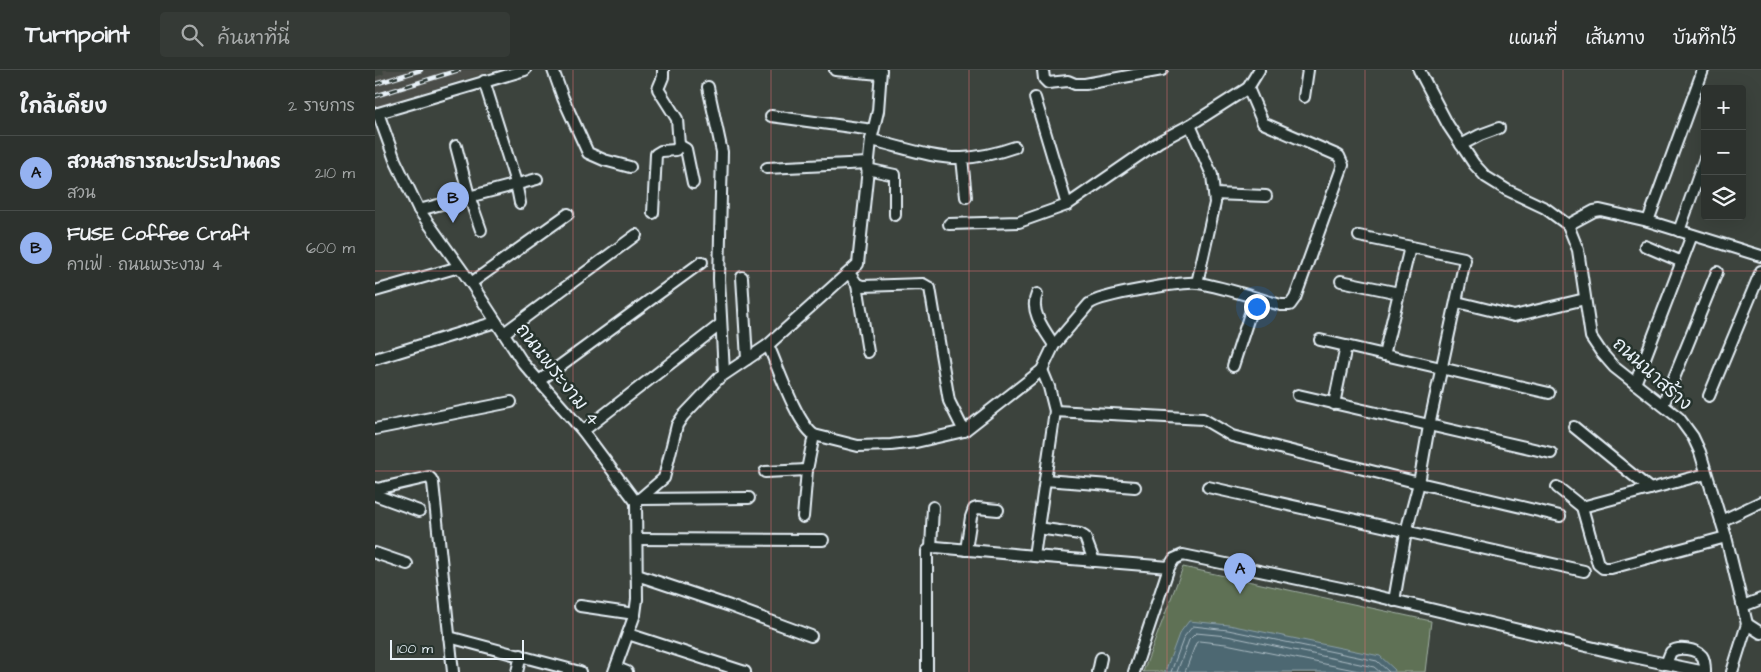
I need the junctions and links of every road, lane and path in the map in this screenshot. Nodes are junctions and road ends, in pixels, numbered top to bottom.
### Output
1 (525, 70) edge
2 (553, 70) edge
3 (663, 70) edge
4 (835, 70) edge
5 (1043, 70) edge
6 (1162, 70) edge
7 (1259, 70) edge
8 (1308, 70) edge
9 (1419, 70) edge
10 (1703, 70) edge
11 (881, 72) edge
12 (484, 81) junction
13 (708, 87) dead end
14 (1248, 88) junction
15 (1304, 97) dead end
16 (1035, 98) dead end
17 (377, 114) edge
18 (771, 116) dead end
19 (1190, 125) junction
20 (1499, 128) dead end
21 (872, 135) junction
22 (679, 145) junction
23 (1461, 145) junction
24 (456, 146) dead end
25 (1015, 147) dead end
26 (962, 158) junction
27 (867, 166) junction
28 (631, 167) dead end
29 (767, 168) dead end
30 (1701, 169) edge
31 (537, 179) dead end
32 (516, 183) junction
33 (693, 183) dead end
34 (1214, 194) junction
35 (469, 196) junction
36 (1265, 196) dead end
37 (966, 197) dead end
38 (520, 203) dead end
39 (1067, 206) junction
40 (419, 210) junction
41 (653, 213) dead end
42 (568, 214) dead end
43 (895, 215) dead end
44 (1648, 221) junction
45 (949, 224) dead end
46 (1568, 225) junction
47 (481, 230) dead end
48 (1679, 231) junction
49 (1693, 235) junction
50 (636, 236) dead end
51 (1359, 236) dead end
52 (1645, 246) dead end
53 (1410, 247) junction
54 (1760, 253) edge
55 (702, 262) dead end
56 (1682, 262) junction
57 (459, 266) junction
58 (1761, 271) edge
59 (1717, 272) dead end
60 (849, 273) junction
61 (742, 277) dead end
62 (1341, 281) dead end
63 (1197, 282) junction
64 (471, 283) junction
65 (857, 284) junction
66 (375, 291) edge
67 (1399, 293) junction
68 (1037, 294) dead end
69 (1255, 298) junction
70 (1585, 299) junction
71 (1457, 302) junction
72 (496, 322) junction
73 (721, 324) junction
74 (505, 333) junction
75 (1320, 340) dead end
76 (768, 345) junction
77 (1054, 345) junction
78 (1346, 346) junction
79 (868, 352) dead end
80 (1384, 355) junction
81 (375, 359) edge
82 (747, 359) junction
83 (1233, 366) dead end
84 (1442, 369) junction
85 (1042, 370) junction
86 (724, 373) junction
87 (539, 382) junction
88 (1635, 384) junction
89 (1549, 393) dead end
90 (1298, 396) dead end
91 (1709, 396) dead end
92 (511, 402) dead end
93 (1334, 404) junction
94 (1663, 405) junction
95 (1055, 411) junction
96 (1429, 426) junction
97 (1574, 427) dead end
98 (375, 429) edge
99 (964, 430) junction
100 (583, 431) junction
101 (814, 435) junction
102 (1551, 453) dead end
103 (807, 470) junction
104 (765, 472) dead end
105 (1707, 474) junction
106 (1045, 480) junction
107 (1419, 483) junction
108 (1135, 486) dead end
109 (1208, 487) dead end
110 (1557, 487) dead end
111 (1650, 489) junction
112 (375, 494) edge
113 (749, 498) dead end
114 (638, 501) junction
115 (1761, 502) edge
116 (933, 506) dead end
117 (1582, 507) junction
118 (998, 510) dead end
119 (419, 511) dead end
120 (1560, 516) dead end
121 (803, 517) dead end
122 (1721, 521) junction
123 (1038, 528) junction
124 (1406, 532) junction
125 (1726, 537) junction
126 (637, 539) junction
127 (823, 540) dead end
128 (931, 548) junction
129 (966, 550) junction
130 (375, 553) edge
131 (1034, 556) junction
132 (1094, 561) junction
133 (407, 564) dead end
134 (1169, 567) junction
135 (1584, 571) dead end
136 (637, 575) junction
137 (1761, 600) edge
138 (1395, 601) junction
139 (580, 606) dead end
140 (1743, 606) junction
141 (635, 614) junction
142 (1747, 624) junction
143 (1761, 633) edge
144 (628, 634) junction
145 (811, 636) dead end
146 (449, 637) junction
147 (521, 655) junction
148 (1101, 658) dead end
149 (1666, 664) junction
150 (615, 670) edge
151 (453, 672) edge
152 (517, 672) edge
153 (580, 672) edge
154 (627, 672) edge
155 (745, 672) edge
156 (927, 672) edge
157 (1098, 672) edge
158 (1135, 672) edge
159 (1705, 672) edge
160 (1732, 672) edge

1 - 12 street
2 - 28 street
3 - 22 street
4 - 11 street
5 - 6 street
7 - 14 street
8 - 15 street
9 - 23 street
10 - 44 street
11 - 21 street
12 - 17 street
12 - 32 street
13 - 73 street
14 - 19 street
14 - 69 street
16 - 39 street
17 - 40 street, ถนนพระงาม 4
18 - 21 street
19 - 34 street
19 - 39 street
20 - 23 street
21 - 26 street
21 - 27 street
22 - 33 street
22 - 41 street
23 - 46 street
24 - 35 street
25 - 26 street
26 - 37 street
27 - 29 street
27 - 43 street
27 - 60 street
30 - 48 street
31 - 32 street
32 - 35 street
32 - 38 street
34 - 36 street
34 - 63 street
35 - 40 street
35 - 47 street
39 - 45 street
40 - 57 street, ถนนพระงาม 4
42 - 64 street
44 - 46 street
44 - 48 street
46 - 70 street, ถนนนาสร้าง
48 - 49 street
49 - 54 street
49 - 56 street
50 - 74 street
51 - 53 street
52 - 56 street
53 - 67 street
53 - 71 street
55 - 87 street
56 - 88 street
57 - 64 street, ถนนพระงาม 4
57 - 66 street
58 - 91 street
59 - 94 street
60 - 65 street
60 - 76 street
61 - 82 street
62 - 67 street
63 - 69 street
63 - 77 street
64 - 72 street, ถนนพระงาม 4
65 - 79 street
65 - 99 street
67 - 80 street
68 - 77 street
69 - 83 street
70 - 71 street
70 - 88 street, ถนนนาสร้าง
71 - 84 street
72 - 74 street, ถนนพระงาม 4
72 - 81 street
73 - 86 street
73 - 100 street
74 - 87 street, ถนนพระงาม 4
75 - 78 street
76 - 82 street
76 - 101 street
77 - 85 street
78 - 80 street
78 - 93 street
80 - 84 street
82 - 86 street
84 - 89 street
84 - 96 street
85 - 95 street
85 - 99 street
86 - 114 street
87 - 100 street, ถนนพระงาม 4
88 - 94 street, ถนนนาสร้าง
90 - 93 street
92 - 98 street
93 - 96 street
94 - 105 street, ถนนนาสร้าง
95 - 106 street
95 - 107 street
96 - 102 street
96 - 107 street
97 - 111 street
99 - 101 street
100 - 114 street, ถนนพระงาม 4
101 - 103 street
103 - 104 street
103 - 121 street
105 - 111 street
105 - 122 street, ถนนนาสร้าง
106 - 108 street
106 - 123 street
107 - 120 street
107 - 124 street
109 - 124 street
110 - 117 street
111 - 117 street
112 - 119 street
112 - 146 street
113 - 114 street
114 - 126 street
115 - 122 street
116 - 128 street
117 - 125 street
118 - 129 street
122 - 125 street, ถนนนาสร้าง
123 - 131 street
123 - 132 street
124 - 135 street
124 - 138 street
125 - 140 street, ถนนนาสร้าง
126 - 127 street
126 - 136 street
128 - 129 street
128 - 156 street
129 - 131 street
130 - 133 street
131 - 132 street
132 - 134 street
134 - 138 street
134 - 158 street
136 - 141 street
136 - 145 street
137 - 140 street
138 - 149 street
139 - 141 street
140 - 142 street, ถนนนาสร้าง
141 - 144 street
142 - 143 street
142 - 160 street, ถนนนาสร้าง
144 - 150 street
144 - 155 street
146 - 147 street
146 - 151 street
147 - 152 street
147 - 153 street
148 - 157 street
149 - 159 street
149 - 159 street
150 - 154 street

